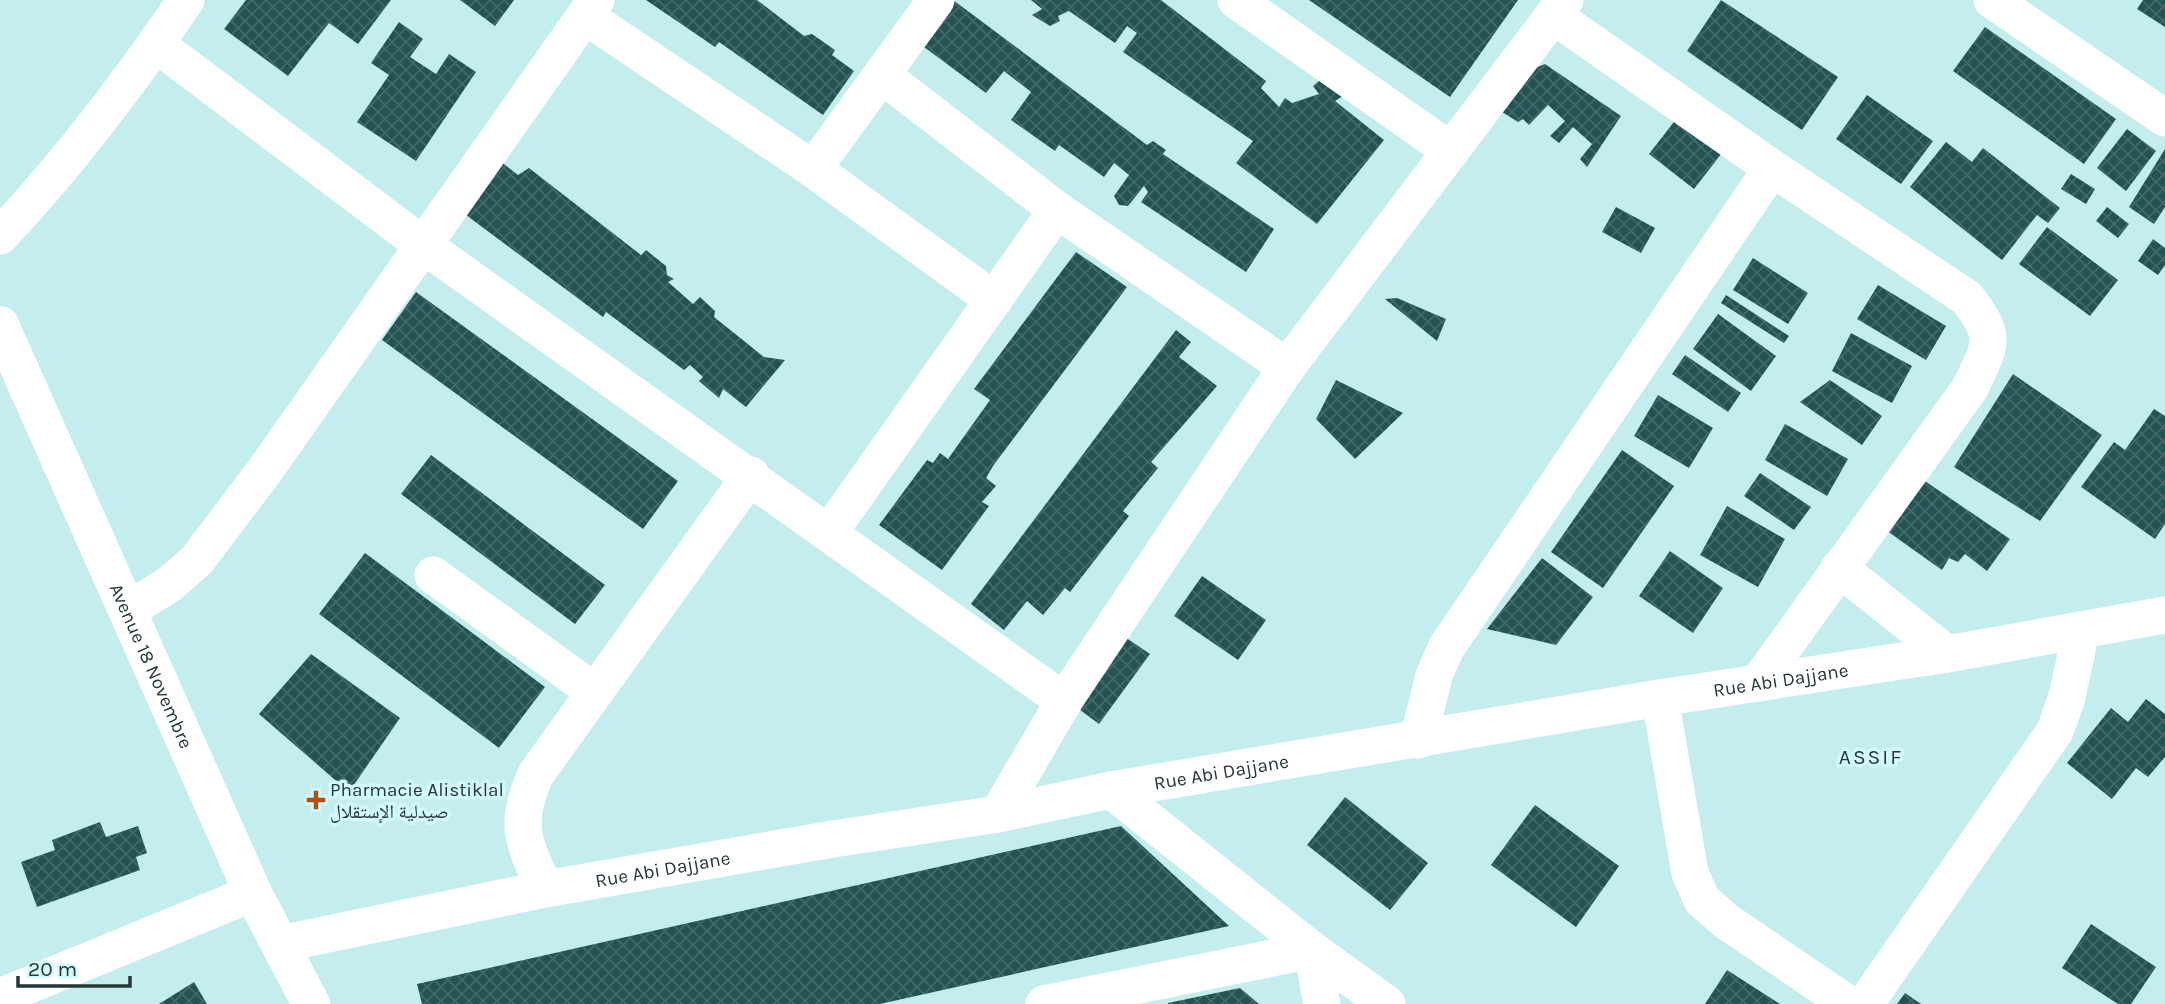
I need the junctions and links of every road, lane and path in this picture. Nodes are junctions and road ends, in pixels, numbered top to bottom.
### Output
1 (186, 0) edge
2 (936, 0) edge
3 (1236, 0) edge
4 (1993, 0) edge
5 (590, 8) edge
6 (1559, 8) edge
7 (156, 44) junction
8 (883, 75) junction
9 (2165, 118) edge
10 (1451, 151) junction
11 (1772, 168) junction
12 (813, 169) junction
13 (1057, 211) junction
14 (0, 236) edge
15 (422, 245) junction
16 (994, 300) junction
17 (0, 325) edge
18 (1287, 367) junction
19 (751, 475) junction
20 (829, 533) junction
21 (1839, 568) junction
22 (433, 575) dead end
23 (128, 610) junction
24 (2165, 615) edge
25 (2081, 631) junction
26 (1947, 654) junction
27 (1758, 683) junction
28 (594, 692) junction
29 (1660, 698) junction
30 (1064, 701) junction
31 (1418, 740) junction
32 (1111, 790) junction
33 (998, 814) junction
34 (545, 889) junction
35 (253, 893) junction
36 (280, 944) junction
37 (1312, 950) junction
38 (3, 987) edge
39 (311, 1004) edge
40 (1044, 1004) edge
41 (1322, 1004) edge
42 (1387, 1004) edge
43 (1848, 1004) edge
44 (1865, 1004) edge

1 - 7 street
2 - 8 street
3 - 10 street
4 - 9 street
5 - 12 street
5 - 15 street
6 - 10 street
6 - 11 street
7 - 14 street
7 - 15 street
8 - 12 street
8 - 13 street
10 - 18 street
11 - 21 street
11 - 31 street
12 - 16 street
13 - 16 street
13 - 18 street
15 - 19 street
15 - 23 street
16 - 20 street
17 - 23 street, Avenue 18 Novembre
18 - 30 street
19 - 20 street
19 - 28 street
20 - 30 street
21 - 26 street
21 - 27 street
22 - 28 street
23 - 35 street, Avenue 18 Novembre
24 - 25 street, Rue Abi Dajjane
25 - 26 street, Rue Abi Dajjane
25 - 44 street
26 - 27 street, Rue Abi Dajjane
27 - 29 street, Rue Abi Dajjane
28 - 34 street
29 - 31 street, Rue Abi Dajjane
29 - 43 street
30 - 33 street
31 - 32 street, Rue Abi Dajjane
32 - 33 street, Rue Abi Dajjane
32 - 37 street
33 - 34 street, Rue Abi Dajjane
34 - 36 street, Rue Abi Dajjane
35 - 36 street, Avenue 18 Novembre
35 - 38 street
36 - 39 street, Avenue 18 Novembre
37 - 40 street
37 - 41 street
37 - 42 street

